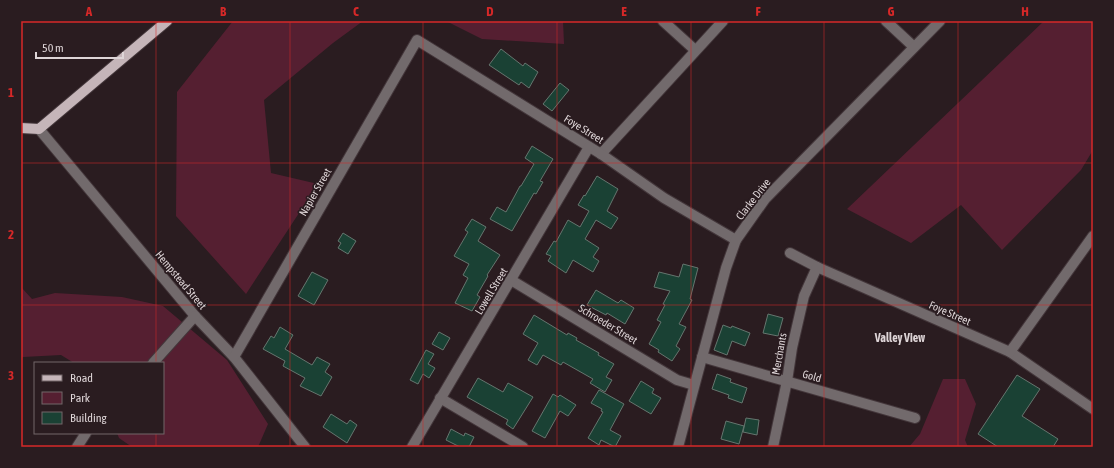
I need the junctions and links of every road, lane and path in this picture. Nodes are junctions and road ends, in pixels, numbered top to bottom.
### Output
1 (167, 21) edge
2 (663, 21) edge
3 (723, 21) edge
4 (886, 21) edge
5 (940, 21) edge
6 (417, 40) joint
7 (914, 46) junction
8 (696, 50) junction
9 (21, 128) edge
10 (39, 129) junction
11 (589, 147) junction
12 (601, 154) junction
13 (1093, 236) edge
14 (736, 240) junction
15 (790, 253) dead end
16 (816, 267) junction
17 (511, 280) junction
18 (195, 316) junction
19 (1010, 352) junction
20 (234, 357) junction
21 (702, 357) junction
22 (154, 362) edge
23 (787, 381) junction
24 (694, 385) junction
25 (440, 398) junction
26 (1093, 409) edge
27 (915, 418) dead end
28 (85, 434) edge
29 (77, 447) edge
30 (304, 447) edge
31 (412, 447) edge
32 (523, 447) edge
33 (678, 447) edge
34 (773, 447) edge

1 - 10 main road
2 - 8 street
3 - 8 street
4 - 7 street
5 - 7 street, Clarke Drive
6 - 11 street, Foye Street
6 - 20 street, Napier Street
7 - 14 street, Clarke Drive
8 - 12 street
9 - 10 main road
10 - 18 street, Hempstead Street
11 - 12 street, Foye Street
11 - 17 street, Lowell Street
12 - 14 street, Foye Street
13 - 19 street
14 - 21 street, Clarke Drive
15 - 16 street, Foye Street
16 - 19 street, Foye Street
16 - 23 street, Merchants
17 - 24 street, Schroeder Street
17 - 25 street, Lowell Street
18 - 20 street, Hempstead Street
18 - 22 street
19 - 26 street, Foye Street
20 - 30 street, Hempstead Street
21 - 23 street, Gold
21 - 24 street, Clarke Drive
23 - 27 street, Gold
23 - 34 street, Merchants
24 - 33 street, Clarke Drive
25 - 31 street, Lowell Street
25 - 32 street
28 - 29 street

